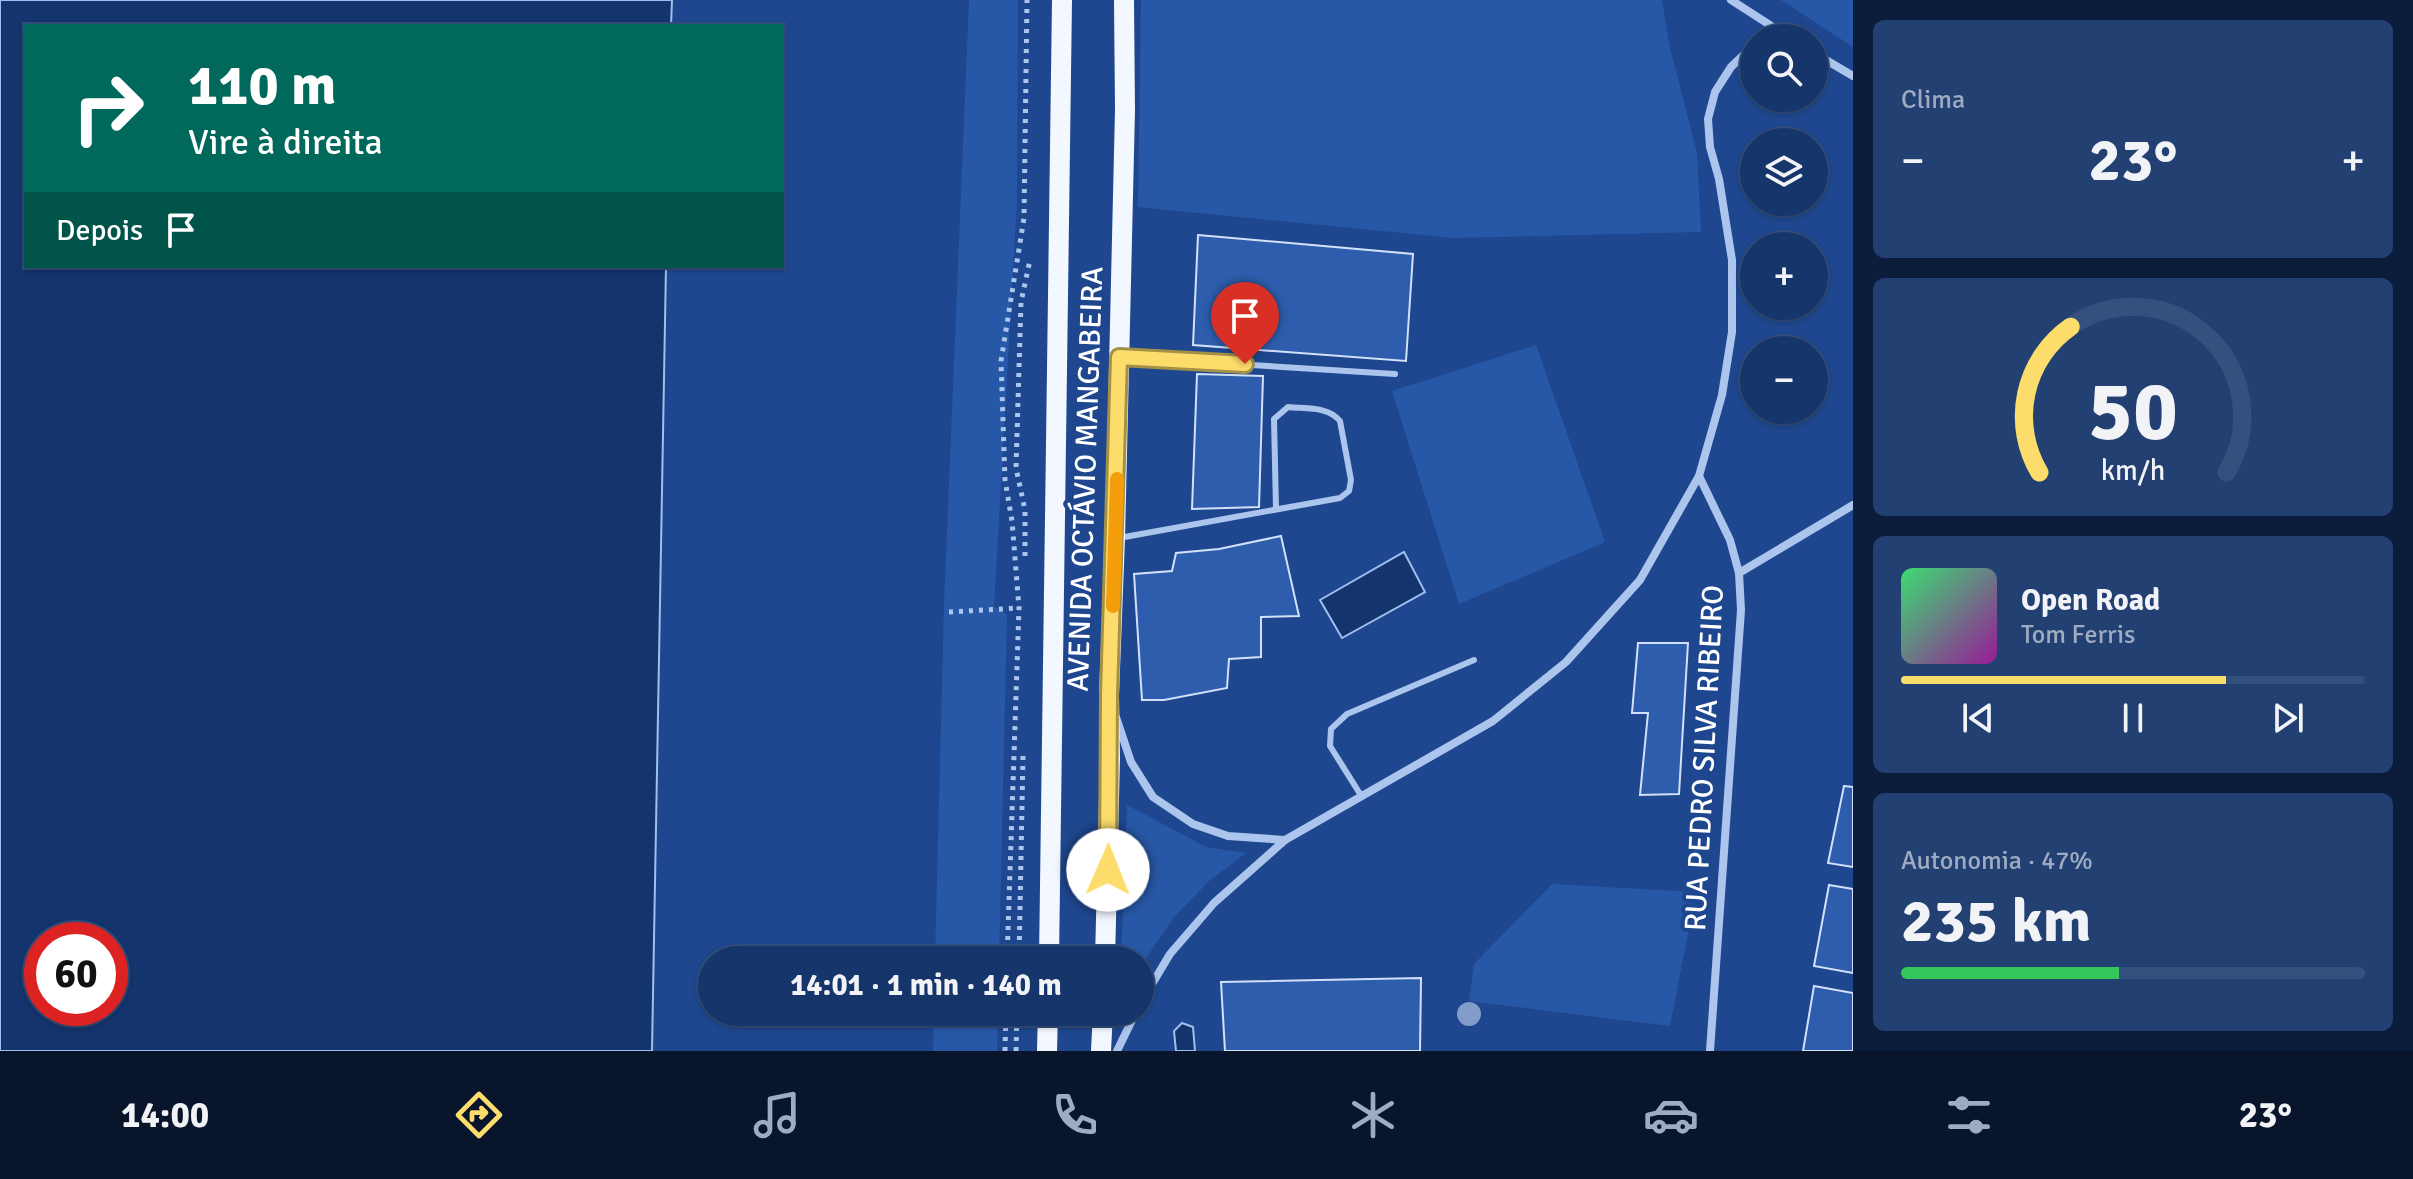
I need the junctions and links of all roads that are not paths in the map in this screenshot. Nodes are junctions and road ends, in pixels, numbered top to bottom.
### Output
1 (1062, 0) edge
2 (1124, 0) edge
3 (1731, 0) edge
4 (1768, 24) edge
5 (1740, 58) edge
6 (1828, 61) edge
7 (1853, 76) edge
8 (1119, 357) junction
9 (1395, 374) dead end
10 (1699, 476) junction
11 (1853, 505) edge
12 (1276, 509) junction
13 (1115, 538) junction
14 (1739, 573) junction
15 (1474, 660) dead end
16 (1109, 695) junction
17 (1362, 797) junction
18 (1285, 840) junction
19 (1049, 946) edge
20 (1105, 946) edge
21 (1154, 981) edge
22 (1048, 1026) edge
23 (1102, 1026) edge
24 (1129, 1026) edge
25 (1047, 1051) edge
26 (1101, 1051) edge
27 (1117, 1051) edge
28 (1710, 1051) edge

1 - 19 main road, AVENIDA OCTÁVIO MANGABEIRA
2 - 8 main road, AVENIDA OCTÁVIO MANGABEIRA
3 - 4 street
5 - 10 street
6 - 7 street
8 - 9 lane
8 - 13 main road, AVENIDA OCTÁVIO MANGABEIRA
10 - 14 street, RUA PEDRO SILVA RIBEIRO
10 - 17 street
11 - 14 street
12 - 12 lane
12 - 13 lane
13 - 16 main road, AVENIDA OCTÁVIO MANGABEIRA
14 - 28 street, RUA PEDRO SILVA RIBEIRO
15 - 17 lane
16 - 18 street
16 - 20 main road, AVENIDA OCTÁVIO MANGABEIRA
17 - 18 street
18 - 21 street
22 - 25 main road
23 - 26 main road
24 - 27 street

